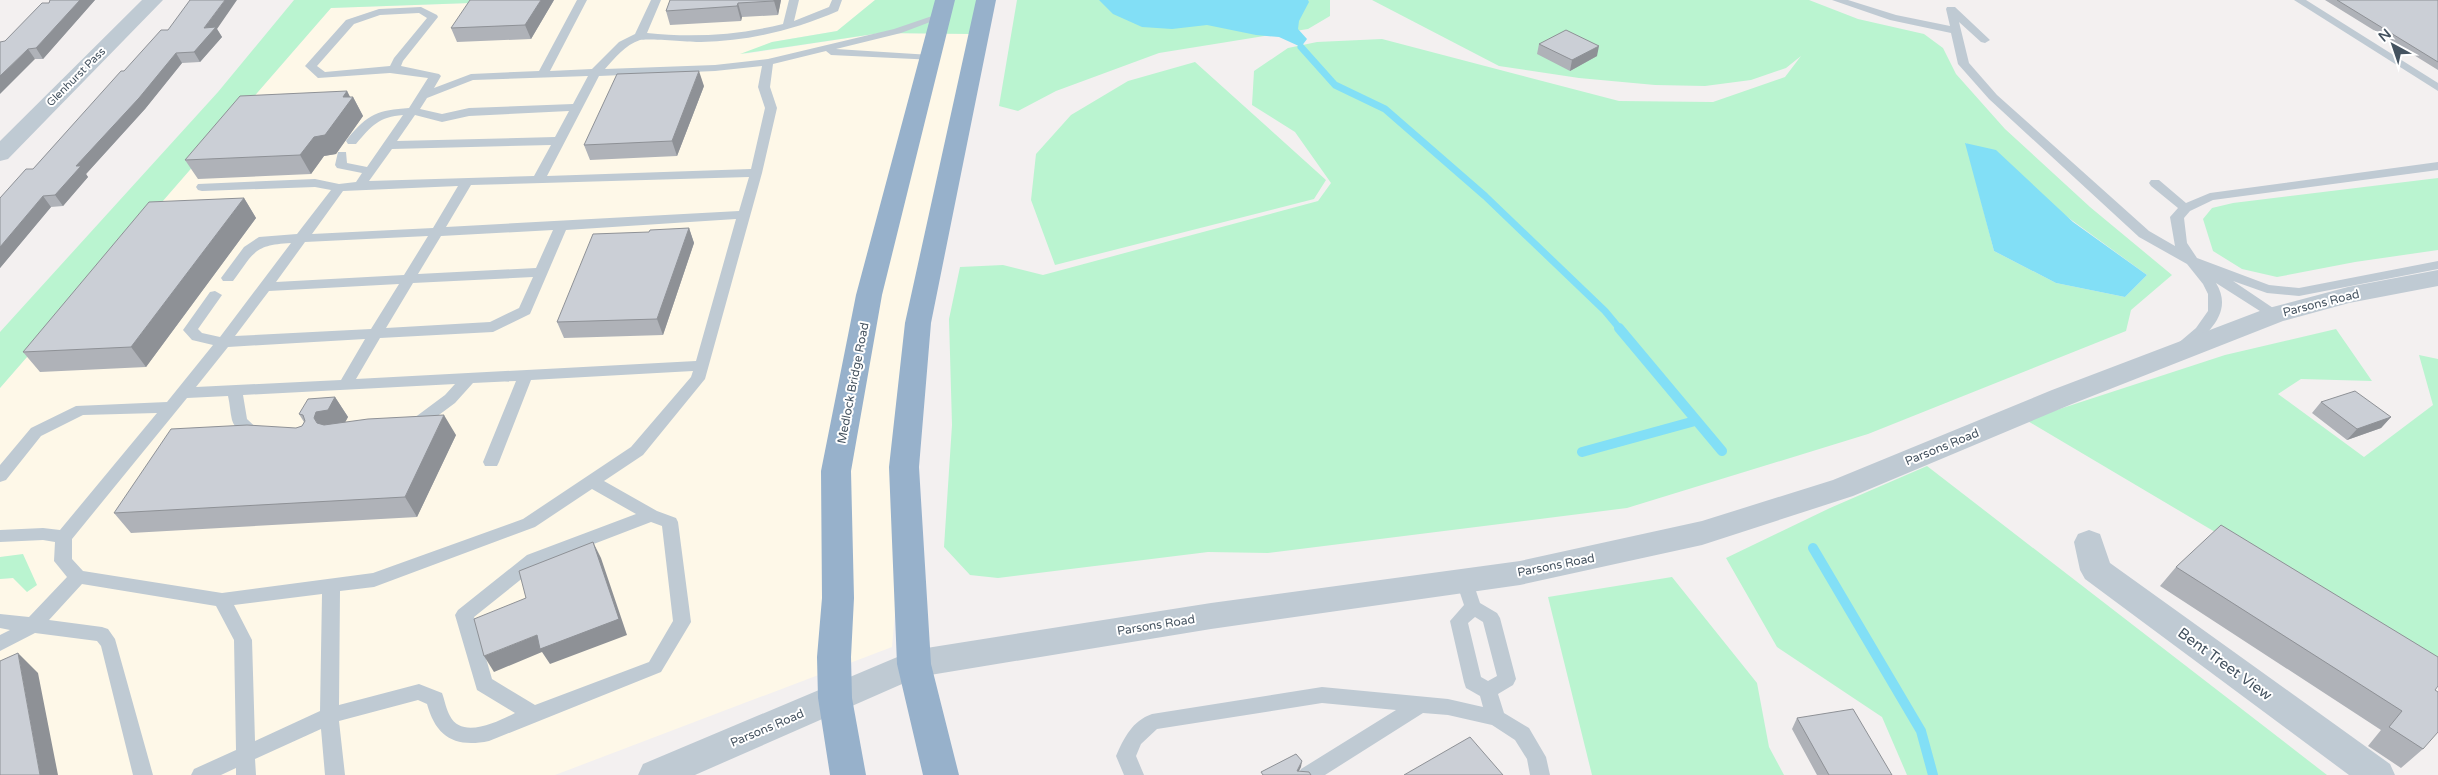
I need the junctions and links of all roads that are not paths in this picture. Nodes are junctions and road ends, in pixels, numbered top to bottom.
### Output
1 (153, 0) edge
2 (582, 0) edge
3 (656, 0) edge
4 (794, 0) edge
5 (837, 0) edge
6 (986, 0) edge
7 (1837, 0) edge
8 (2299, 0) edge
9 (1951, 5) edge
10 (943, 8) edge
11 (788, 25) junction
12 (1956, 31) junction
13 (640, 36) junction
14 (1985, 40) dead end
15 (812, 51) junction
16 (931, 58) junction
17 (768, 62) junction
18 (394, 71) junction
19 (596, 71) junction
20 (544, 74) junction
21 (2438, 88) edge
22 (423, 96) junction
23 (577, 107) junction
24 (412, 111) junction
25 (352, 141) dead end
26 (559, 141) junction
27 (388, 146) junction
28 (0, 154) edge
29 (342, 155) dead end
30 (2438, 166) edge
31 (370, 171) junction
32 (756, 173) junction
33 (538, 180) junction
34 (467, 182) junction
35 (2155, 183) dead end
36 (360, 185) junction
37 (202, 187) dead end
38 (339, 188) junction
39 (2185, 208) junction
40 (744, 215) junction
41 (561, 226) junction
42 (437, 231) junction
43 (301, 236) junction
44 (2192, 261) junction
45 (2438, 265) edge
46 (543, 272) junction
47 (228, 278) dead end
48 (2438, 278) edge
49 (408, 280) junction
50 (263, 288) junction
51 (215, 295) dead end
52 (2274, 315) junction
53 (376, 334) junction
54 (222, 342) junction
55 (2175, 354) junction
56 (701, 366) junction
57 (525, 376) junction
58 (469, 378) junction
59 (346, 383) junction
60 (235, 390) junction
61 (183, 393) junction
62 (172, 407) junction
63 (393, 430) edge
64 (275, 439) edge
65 (491, 462) dead end
66 (0, 476) edge
67 (592, 482) junction
68 (651, 515) junction
69 (0, 536) edge
70 (64, 537) junction
71 (2089, 542) dead end
72 (78, 577) junction
73 (331, 586) junction
74 (1469, 594) junction
75 (222, 600) junction
76 (0, 621) edge
77 (33, 624) junction
78 (0, 644) edge
79 (914, 664) junction
80 (1488, 691) junction
81 (835, 698) junction
82 (1421, 704) junction
83 (533, 714) junction
84 (329, 716) junction
85 (1496, 718) junction
86 (246, 756) junction
87 (143, 775) edge
88 (201, 775) edge
89 (246, 775) edge
90 (335, 775) edge
91 (656, 775) edge
92 (848, 775) edge
93 (941, 775) edge
94 (1134, 775) edge
95 (1308, 775) edge
96 (1540, 775) edge
97 (2377, 775) edge

1 - 28 street, Glenhurst Pass
2 - 20 lane
3 - 13 lane
4 - 11 lane
5 - 11 lane
6 - 79 highway
7 - 12 lane
8 - 21 lane
9 - 12 lane
9 - 14 lane
10 - 15 lane
10 - 16 highway, Medlock Bridge Road
11 - 13 lane
12 - 44 lane
13 - 19 lane
15 - 16 lane
15 - 17 lane
16 - 81 highway, Medlock Bridge Road
17 - 19 lane
17 - 32 lane
18 - 18 lane
18 - 22 lane
19 - 20 lane
19 - 23 lane
20 - 22 lane
22 - 24 lane
23 - 24 lane
23 - 26 lane
24 - 25 lane
24 - 27 lane
26 - 27 lane
26 - 33 lane
27 - 31 lane
29 - 31 lane
30 - 39 lane
31 - 36 lane
32 - 33 lane
32 - 40 lane
33 - 34 lane
34 - 36 lane
34 - 42 lane
35 - 39 lane
36 - 38 lane
37 - 38 lane
38 - 43 lane
39 - 44 lane
40 - 41 lane
40 - 56 lane
41 - 42 lane
41 - 46 lane
42 - 43 lane
42 - 49 lane
43 - 47 lane
43 - 50 lane
44 - 45 lane
44 - 52 lane
44 - 55 lane
46 - 49 lane
46 - 53 lane
48 - 52 street, Parsons Road
49 - 50 lane
49 - 53 lane
50 - 54 lane
51 - 54 lane
52 - 55 street, Parsons Road
53 - 54 lane
53 - 59 lane
54 - 61 lane
55 - 74 street, Parsons Road
56 - 57 lane
56 - 67 lane
57 - 58 lane
57 - 65 lane
58 - 59 lane
58 - 63 lane
59 - 60 lane
60 - 61 lane
60 - 64 lane
61 - 62 lane
62 - 66 lane
62 - 70 lane
67 - 68 lane
67 - 73 lane
68 - 83 lane
68 - 83 lane
69 - 70 lane
70 - 72 lane
71 - 97 street, Bent Treet View
72 - 75 lane
72 - 77 lane
73 - 75 lane
73 - 84 lane
74 - 79 street, Parsons Road
74 - 80 lane
74 - 80 lane
75 - 86 lane
76 - 77 lane
77 - 78 lane
77 - 87 lane
79 - 81 street, Parsons Road
79 - 93 highway
80 - 85 lane
81 - 91 street, Parsons Road
81 - 92 highway, Medlock Bridge Road
82 - 85 lane
82 - 94 lane
82 - 95 lane
83 - 84 lane
84 - 86 lane
84 - 90 lane
85 - 96 lane
86 - 88 lane
86 - 89 lane

